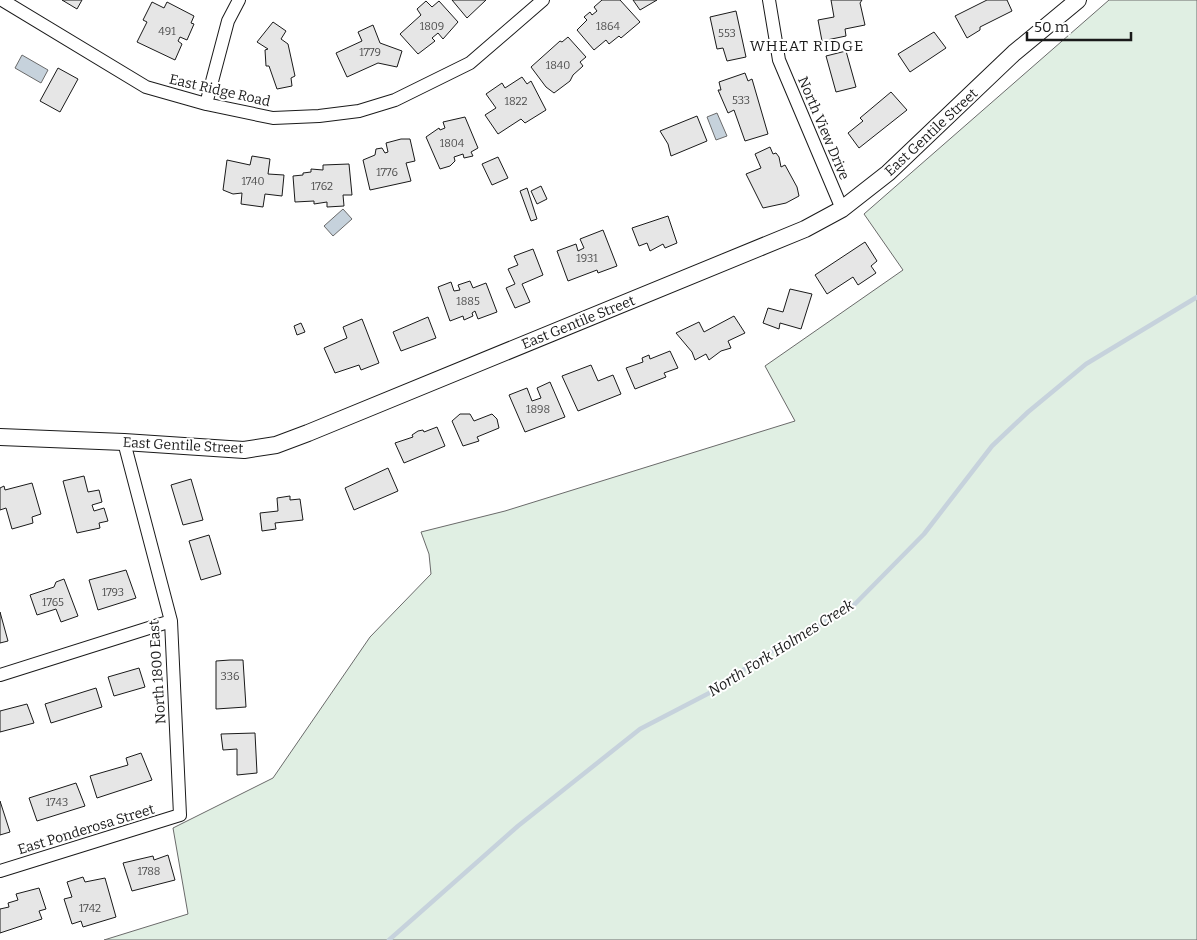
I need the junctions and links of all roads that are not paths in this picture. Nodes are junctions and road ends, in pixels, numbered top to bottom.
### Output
1 (239, 0) edge
2 (543, 0) edge
3 (769, 0) edge
4 (1078, 0) edge
5 (1, 1) edge
6 (206, 104) junction
7 (842, 209) junction
8 (0, 437) edge
9 (124, 442) junction
10 (171, 621) junction
11 (0, 675) edge
12 (180, 815) joint
13 (0, 871) edge

1 - 6 street
2 - 6 street, East Ridge Road
3 - 7 street, North View Drive
4 - 7 street, East Gentile Street
5 - 6 street, East Ridge Road
7 - 9 street, East Gentile Street
8 - 9 street, East Gentile Street
9 - 10 street, North 1800 East
10 - 11 street
10 - 12 street, North 1800 East
12 - 13 street, East Ponderosa Street

